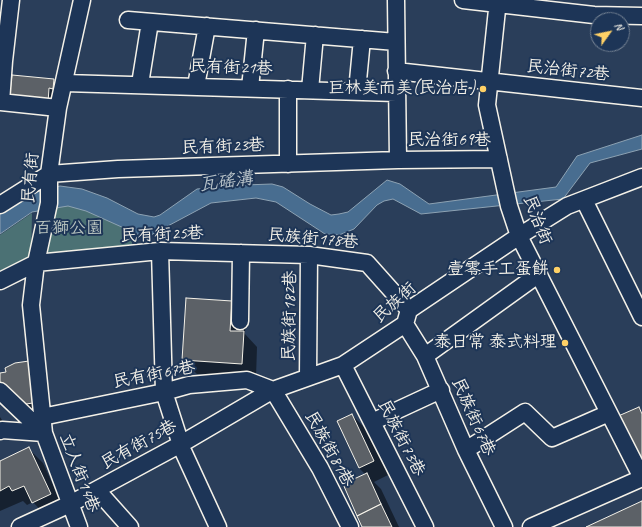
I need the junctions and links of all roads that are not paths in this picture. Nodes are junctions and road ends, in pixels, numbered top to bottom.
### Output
1 (11, 0) edge
2 (82, 0) edge
3 (396, 0) edge
4 (463, 0) edge
5 (498, 2) edge
6 (595, 7) edge
7 (642, 16) edge
8 (128, 20) dead end
9 (150, 22) junction
10 (206, 26) junction
11 (256, 30) junction
12 (315, 36) junction
13 (362, 39) junction
14 (396, 42) junction
15 (2, 61) edge
16 (396, 71) junction
17 (490, 82) junction
18 (65, 83) junction
19 (140, 84) junction
20 (196, 86) junction
21 (250, 88) junction
22 (288, 89) junction
23 (310, 90) junction
24 (357, 92) junction
25 (396, 93) junction
26 (642, 98) edge
27 (0, 102) edge
28 (58, 108) junction
29 (398, 160) junction
30 (499, 160) junction
31 (288, 164) junction
32 (49, 174) junction
33 (642, 177) edge
34 (584, 200) junction
35 (0, 205) edge
36 (519, 236) junction
37 (160, 251) junction
38 (241, 253) junction
39 (310, 255) junction
40 (36, 263) junction
41 (539, 274) junction
42 (0, 281) edge
43 (407, 317) junction
44 (642, 317) edge
45 (240, 321) dead end
46 (425, 356) junction
47 (343, 365) junction
48 (308, 377) junction
49 (273, 390) junction
50 (441, 390) junction
51 (0, 391) edge
52 (164, 392) junction
53 (609, 413) junction
54 (42, 417) junction
55 (372, 422) junction
56 (0, 431) edge
57 (44, 433) junction
58 (181, 444) junction
59 (466, 450) junction
60 (642, 478) edge
61 (97, 490) junction
62 (70, 504) junction
63 (24, 526) edge
64 (79, 527) edge
65 (130, 527) edge
66 (218, 527) edge
67 (350, 527) edge
68 (425, 527) edge
69 (504, 527) edge
70 (531, 527) edge

1 - 15 street
2 - 18 street, 民有街
3 - 14 street
4 - 5 street
5 - 6 street
5 - 17 street, 民治街
6 - 7 street
8 - 9 street
9 - 10 street
9 - 19 street
10 - 11 street
10 - 20 street
11 - 12 street
11 - 21 street
12 - 13 street
12 - 23 street
13 - 14 street
13 - 24 street
14 - 16 street
15 - 27 street
16 - 17 street, 民治街72巷
16 - 25 street
17 - 26 street, 民治街72巷
17 - 30 street, 民治街
18 - 19 street, 民有街21巷
18 - 28 street, 民有街
19 - 20 street, 民有街21巷
20 - 21 street, 民有街21巷
21 - 22 street, 民有街21巷
22 - 23 street, 民有街21巷
22 - 31 street
23 - 24 street, 民有街21巷
24 - 25 street, 民有街21巷
25 - 29 street
27 - 28 street
28 - 32 street, 民有街
29 - 30 street, 民治街69巷
29 - 31 street, 民有街23巷
30 - 36 street, 民治街
31 - 32 street, 民有街23巷
32 - 35 street
32 - 40 street, 民有街
33 - 34 street, 民族街
34 - 36 street, 民族街
34 - 44 street
36 - 41 street, 民治街
36 - 43 street, 民族街
37 - 38 street, 民有街25巷
37 - 40 street, 民有街25巷
37 - 52 street
38 - 39 street, 民族街178巷
38 - 45 street
39 - 43 street, 民族街178巷
39 - 48 street, 民族街182巷
40 - 42 street
40 - 54 street, 民有街
41 - 46 street
41 - 53 street, 民治街
43 - 46 street, 民族街67巷
43 - 47 street, 民族街
46 - 50 street, 民族街67巷
47 - 48 street, 民族街
47 - 55 street, 民族街73巷
48 - 49 street, 民族街
49 - 52 street, 民有街67巷
49 - 58 street, 民有街75巷
49 - 67 street, 民族街81巷
50 - 55 street
50 - 59 street, 民族街67巷
51 - 57 street
52 - 54 street, 民有街67巷
52 - 58 street
53 - 59 street
53 - 60 street, 民治街
54 - 57 street, 民有街
55 - 68 street, 民族街73巷
56 - 57 street
57 - 62 street, 立人街14巷
58 - 61 street, 民有街75巷
58 - 66 street
59 - 69 street, 民族街67巷
60 - 70 street
61 - 62 street, 民有街75巷
61 - 65 street
62 - 63 street, 民有街75巷
62 - 64 street, 立人街14巷

